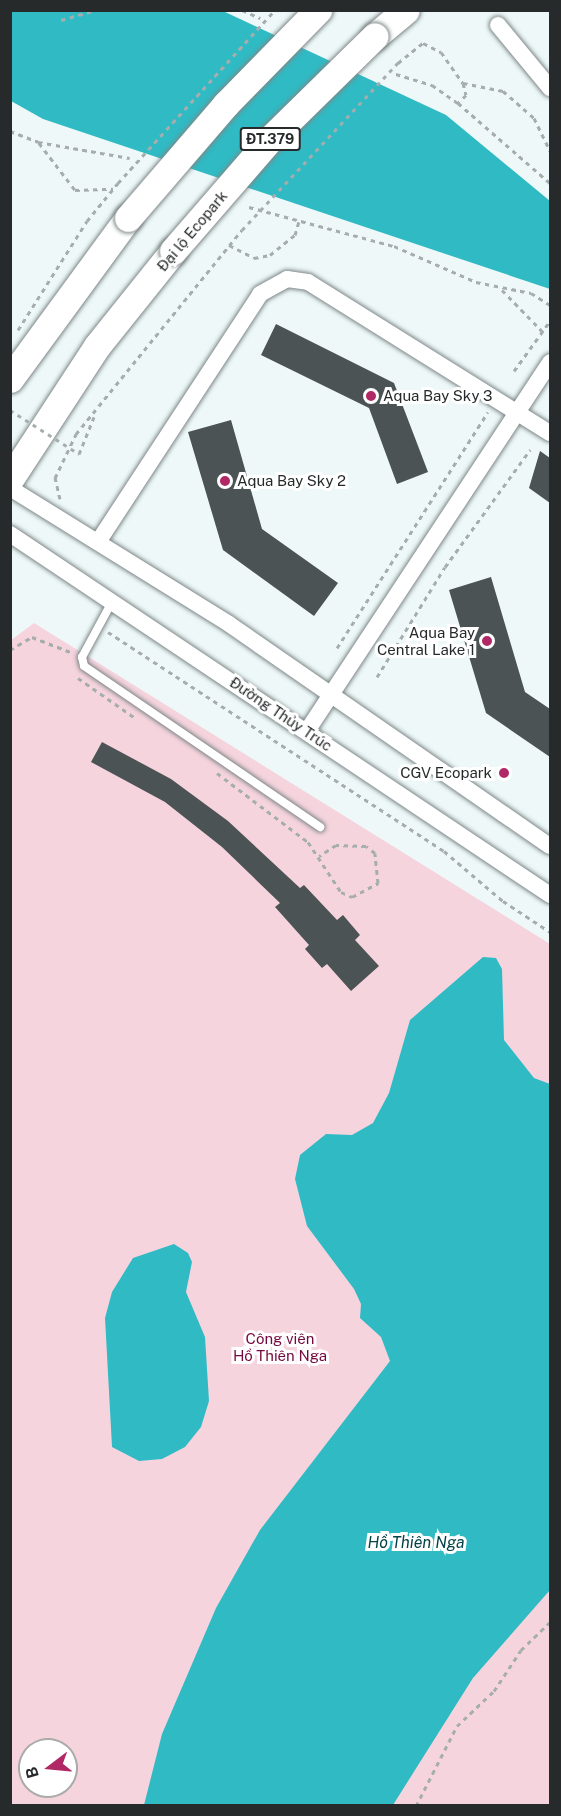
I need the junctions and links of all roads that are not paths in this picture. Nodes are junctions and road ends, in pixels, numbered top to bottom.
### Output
1 (318, 10) edge
2 (406, 10) edge
3 (498, 26) dead end
4 (550, 88) edge
5 (550, 362) edge
6 (10, 379) edge
7 (517, 410) junction
8 (550, 432) edge
9 (10, 479) edge
10 (10, 488) edge
11 (10, 534) edge
12 (98, 542) junction
13 (113, 599) junction
14 (331, 692) junction
15 (307, 731) junction
16 (320, 827) dead end
17 (550, 846) edge
18 (550, 895) edge

1 - 6 highway, bridge
2 - 9 highway, Đại lộ Ecopark / ĐT.379, bridge
3 - 4 street
5 - 7 street
7 - 8 street
7 - 12 street
7 - 14 street
10 - 12 street
11 - 13 street, Đường Thủy Trúc
12 - 14 street
13 - 15 street, Đường Thủy Trúc
13 - 16 lane
14 - 15 street
14 - 17 street
15 - 18 street, Đường Thủy Trúc

